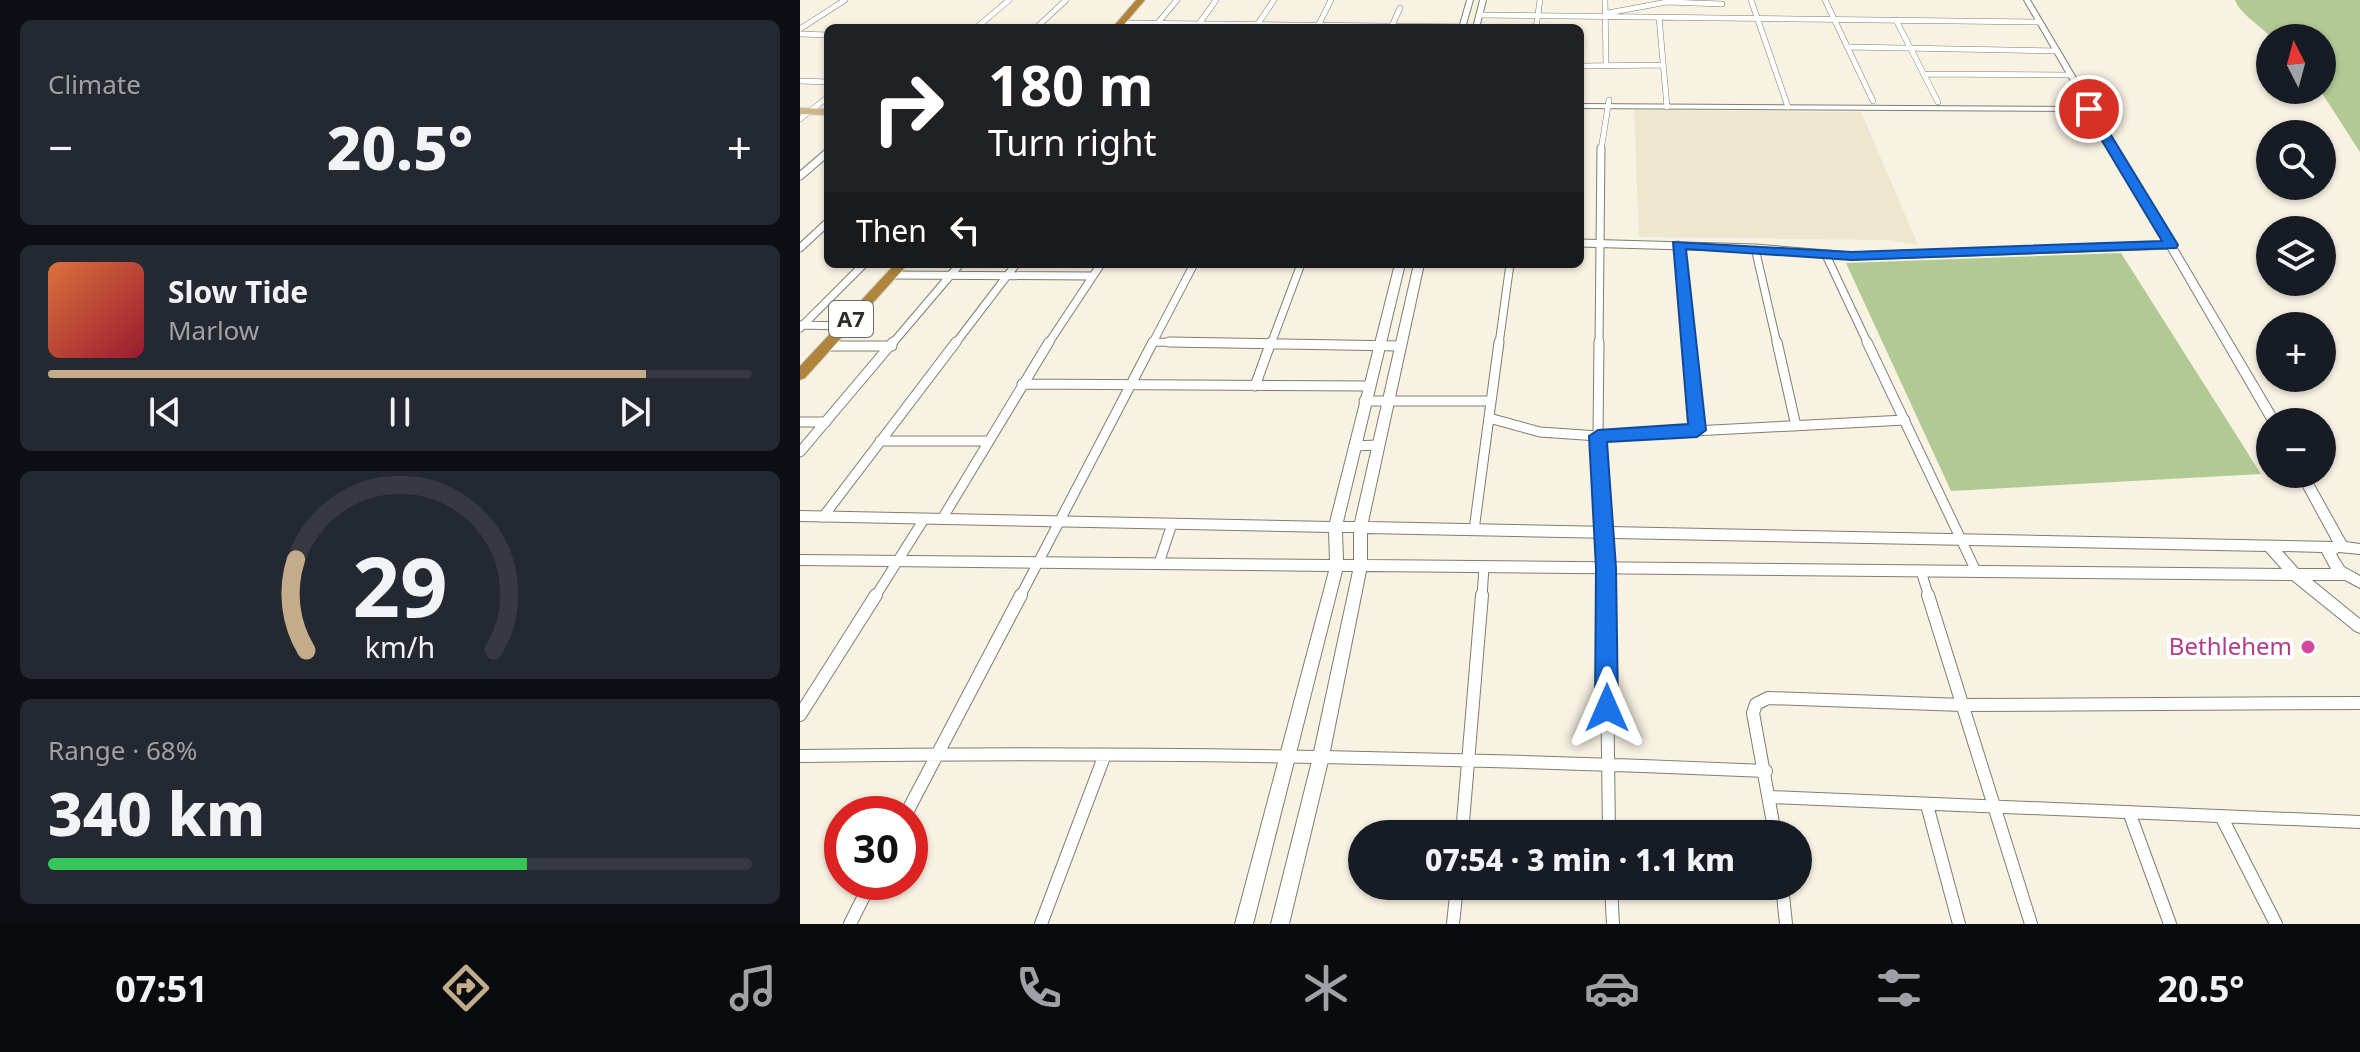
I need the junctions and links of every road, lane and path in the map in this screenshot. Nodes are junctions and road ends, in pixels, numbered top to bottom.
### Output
1 (845, 0) edge
2 (1009, 0) edge
3 (1066, 0) edge
4 (1141, 0) edge
5 (1177, 0) edge
6 (1216, 0) edge
7 (1274, 0) edge
8 (1331, 0) edge
9 (1470, 0) edge
10 (1483, 0) edge
11 (1540, 0) edge
12 (1605, 0) edge
13 (1751, 0) edge
14 (1825, 0) edge
15 (2027, 0) edge
16 (1722, 4) dead end
17 (1400, 8) dead end
18 (1605, 15) junction
19 (1538, 17) junction
20 (1659, 17) junction
21 (1758, 18) junction
22 (1836, 19) junction
23 (1896, 20) junction
24 (2040, 22) junction
25 (1477, 23) edge
26 (981, 24) edge
27 (1040, 24) edge
28 (1120, 24) edge
29 (1158, 24) edge
30 (1199, 24) edge
31 (1257, 24) edge
32 (1319, 24) edge
33 (1392, 24) edge
34 (1463, 24) edge
35 (1537, 24) edge
36 (800, 32) edge
37 (824, 35) edge
38 (1850, 47) junction
39 (1910, 49) junction
40 (2056, 51) junction
41 (1606, 65) junction
42 (1663, 65) junction
43 (1584, 66) edge
44 (1924, 74) junction
45 (2069, 75) junction
46 (800, 81) edge
47 (824, 82) edge
48 (824, 99) edge
49 (1584, 100) edge
50 (1873, 101) junction
51 (1938, 102) junction
52 (1608, 103) junction
53 (1667, 103) junction
54 (1786, 104) junction
55 (1584, 106) edge
56 (2087, 106) junction
57 (805, 111) edge
58 (800, 119) edge
59 (824, 155) edge
60 (800, 176) edge
61 (824, 226) edge
62 (1584, 243) edge
63 (1599, 244) junction
64 (1678, 245) junction
65 (2171, 245) junction
66 (800, 248) edge
67 (1755, 248) junction
68 (1826, 255) junction
69 (860, 268) edge
70 (956, 268) edge
71 (1013, 268) edge
72 (1098, 268) edge
73 (1192, 268) edge
74 (1300, 268) edge
75 (1399, 268) edge
76 (1418, 268) edge
77 (1509, 268) edge
78 (896, 270) edge
79 (950, 275) junction
80 (1007, 276) junction
81 (1092, 276) junction
82 (1393, 292) junction
83 (1413, 292) junction
84 (801, 326) edge
85 (845, 326) junction
86 (1153, 342) junction
87 (826, 346) junction
88 (892, 346) junction
89 (1271, 346) junction
90 (1378, 346) junction
91 (1399, 346) junction
92 (800, 375) edge
93 (1130, 383) junction
94 (1022, 384) junction
95 (1255, 386) junction
96 (1367, 386) junction
97 (1364, 401) junction
98 (1386, 401) junction
99 (1491, 401) junction
100 (2266, 408) edge
101 (1489, 418) junction
102 (1905, 420) junction
103 (800, 422) edge
104 (826, 422) junction
105 (1796, 426) junction
106 (1697, 430) junction
107 (1598, 436) junction
108 (880, 441) junction
109 (989, 441) junction
110 (1377, 445) junction
111 (1354, 446) junction
112 (800, 452) edge
113 (2309, 488) edge
114 (800, 516) edge
115 (823, 517) junction
116 (924, 519) junction
117 (942, 519) junction
118 (1056, 521) junction
119 (1172, 524) junction
120 (1335, 527) junction
121 (1360, 528) junction
122 (1474, 530) junction
123 (1603, 532) junction
124 (1961, 540) junction
125 (2270, 546) junction
126 (2337, 546) junction
127 (2360, 549) edge
128 (800, 560) edge
129 (895, 561) junction
130 (1035, 562) junction
131 (1159, 563) junction
132 (1337, 565) junction
133 (1361, 565) junction
134 (1484, 567) junction
135 (1606, 568) junction
136 (1921, 571) junction
137 (1976, 571) junction
138 (2294, 574) junction
139 (2344, 575) junction
140 (2360, 582) edge
141 (2360, 627) edge
142 (2360, 703) edge
143 (1962, 705) junction
144 (800, 715) edge
145 (936, 754) junction
146 (800, 756) edge
147 (1104, 757) junction
148 (1288, 761) junction
149 (1320, 761) junction
150 (1468, 763) junction
151 (1607, 764) junction
152 (1766, 771) junction
153 (915, 796) edge
154 (1770, 797) junction
155 (1927, 805) junction
156 (1993, 806) junction
157 (2129, 812) junction
158 (2221, 816) junction
159 (1463, 820) edge
160 (1609, 820) edge
161 (1773, 820) edge
162 (2360, 822) edge
163 (862, 900) edge
164 (1456, 900) edge
165 (1612, 900) edge
166 (1783, 900) edge
167 (850, 924) edge
168 (1041, 924) edge
169 (1244, 924) edge
170 (1280, 924) edge
171 (1453, 924) edge
172 (1613, 924) edge
173 (1786, 924) edge
174 (1959, 924) edge
175 (2031, 924) edge
176 (2170, 924) edge
177 (2276, 924) edge

1 - 36 street
2 - 26 street
3 - 27 street
4 - 28 highway
5 - 29 street
6 - 30 street
7 - 31 street
8 - 32 street
9 - 34 street
10 - 25 street
11 - 19 street
12 - 18 street
13 - 21 street
14 - 22 street
15 - 24 street
16 - 18 street
17 - 33 street
18 - 19 street
18 - 20 street
18 - 41 street
19 - 25 street
19 - 35 street
20 - 21 street
20 - 42 street
21 - 22 street
21 - 54 street
22 - 23 street
22 - 38 street
23 - 24 street
23 - 39 street
24 - 40 street
36 - 37 street
38 - 39 street
38 - 50 street
39 - 40 street
39 - 44 street
40 - 45 street
41 - 42 street
41 - 43 street
42 - 53 street
44 - 45 street
44 - 51 street
45 - 56 street
46 - 47 street
48 - 57 street
49 - 52 street
50 - 51 street
50 - 54 street
51 - 56 street
52 - 53 street
52 - 55 street
52 - 63 street
53 - 54 street
54 - 56 street
56 - 65 street
57 - 58 street
59 - 60 street
61 - 66 street
62 - 63 street
63 - 64 street
63 - 107 street
64 - 67 street
64 - 106 street
65 - 68 street
65 - 100 street
67 - 68 street
67 - 105 street
68 - 102 street
69 - 84 street
70 - 79 street
71 - 80 street
72 - 81 street
73 - 86 street
74 - 89 street
75 - 82 street
76 - 83 street
77 - 99 street
78 - 79 street
78 - 85 highway, A7
79 - 80 street
79 - 88 street
80 - 81 street
80 - 108 street
81 - 94 street
82 - 83 street
82 - 90 street
83 - 91 street
84 - 85 street
85 - 87 highway, A7
86 - 89 street
86 - 93 street
87 - 88 street
87 - 92 highway, A7
88 - 104 street
89 - 90 street
89 - 95 street
90 - 91 street
90 - 96 street
91 - 98 street
93 - 94 street
93 - 95 street
93 - 118 street
94 - 109 street
95 - 96 street
96 - 97 street
97 - 98 street
97 - 111 street
98 - 99 street
98 - 110 street
99 - 101 street
101 - 107 street
101 - 122 street
102 - 105 street
102 - 124 street
103 - 104 street
104 - 112 street
105 - 106 street
106 - 107 street
107 - 123 street
108 - 109 street
108 - 115 street
109 - 117 street
110 - 111 street
110 - 121 street
111 - 120 street
113 - 126 street
114 - 115 street
115 - 116 street
116 - 117 street
116 - 129 street
117 - 118 street
118 - 119 street
118 - 130 street
119 - 120 street
119 - 131 street
120 - 121 street
120 - 132 street
121 - 122 street
121 - 133 street
122 - 123 street
123 - 124 street
123 - 135 street
124 - 125 street
124 - 137 street
125 - 126 street
125 - 138 street
126 - 127 street
126 - 139 street
128 - 129 street
129 - 130 street
129 - 144 street
130 - 131 street
130 - 145 street
131 - 132 street
132 - 133 street
132 - 148 street
133 - 134 street
133 - 149 street
134 - 135 street
134 - 150 street
135 - 136 street
135 - 151 street
136 - 137 street
136 - 143 street
137 - 138 street
138 - 139 street
138 - 141 street
139 - 140 street
142 - 143 street
143 - 152 street
143 - 156 street
145 - 146 street
145 - 147 street
145 - 153 street
147 - 148 street
147 - 168 street
148 - 149 street
148 - 169 street
149 - 150 street
149 - 170 street
150 - 151 street
150 - 159 street
151 - 152 street
151 - 160 street
152 - 154 street
154 - 155 street
154 - 161 street
155 - 156 street
155 - 174 street
156 - 157 street
156 - 175 street
157 - 158 street
157 - 176 street
158 - 162 street
158 - 177 street
163 - 167 street
164 - 171 street
165 - 172 street
166 - 173 street

